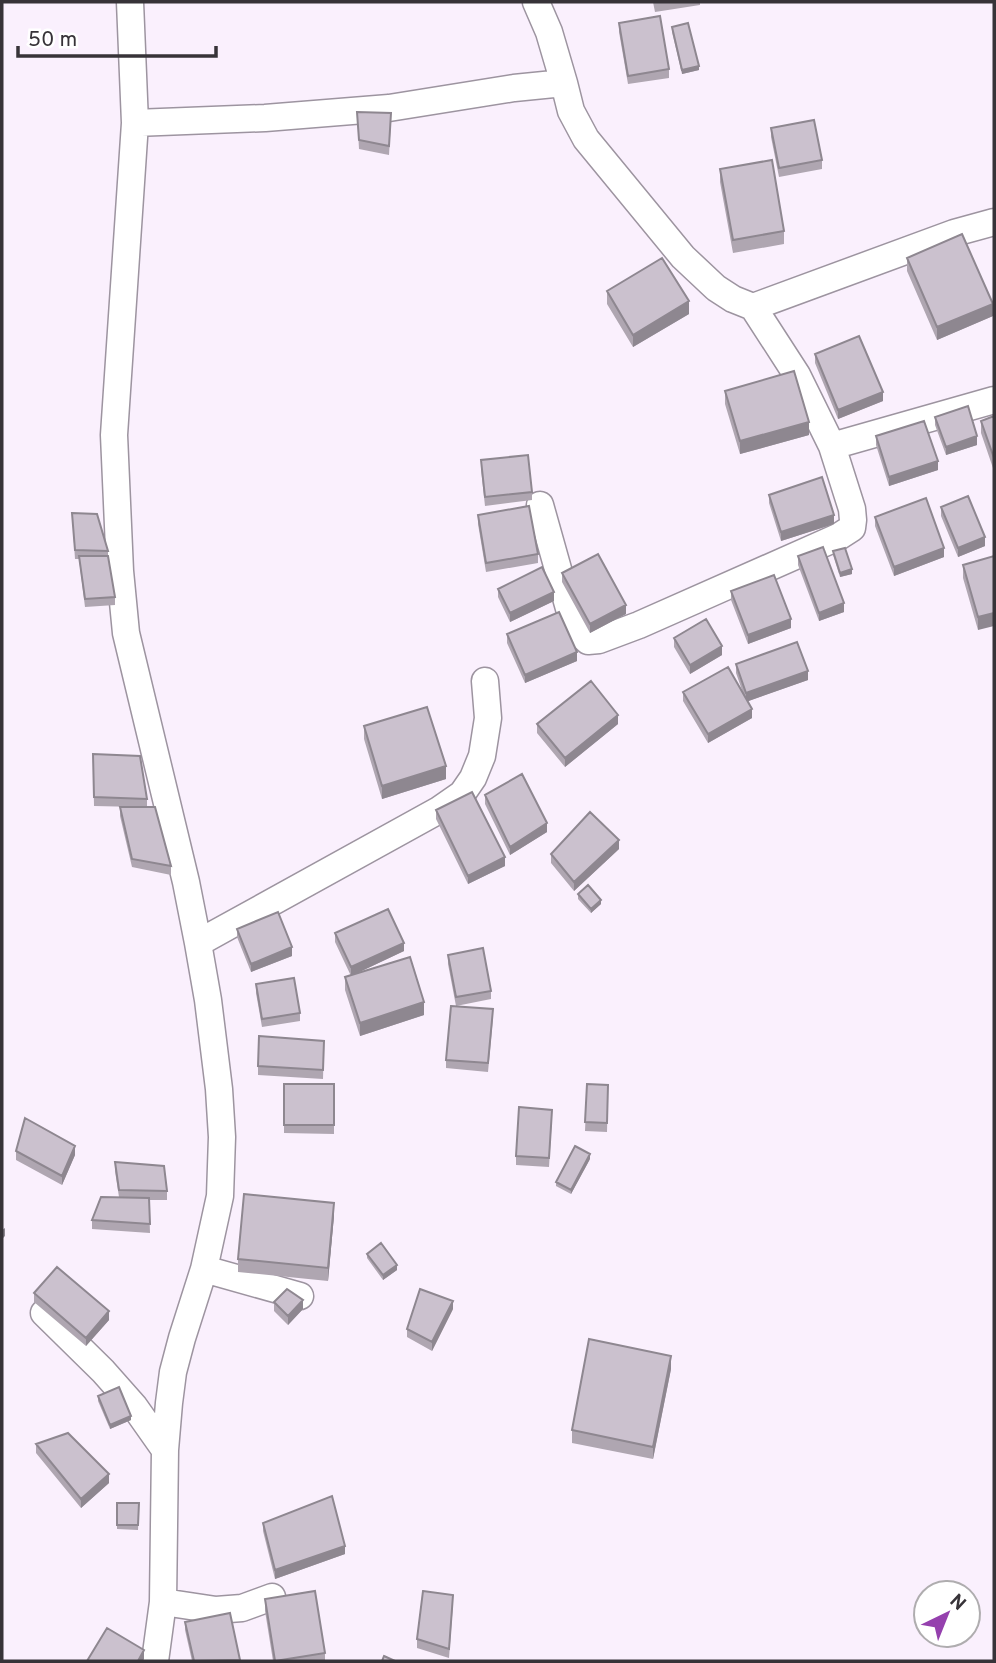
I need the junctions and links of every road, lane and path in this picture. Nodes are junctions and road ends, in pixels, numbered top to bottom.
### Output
1 (130, 2) edge
2 (536, 2) edge
3 (564, 83) junction
4 (135, 123) junction
5 (994, 222) edge
6 (752, 307) junction
7 (994, 400) edge
8 (832, 446) junction
9 (540, 505) dead end
10 (485, 681) dead end
11 (198, 943) junction
12 (204, 1269) junction
13 (300, 1296) edge
14 (44, 1313) edge
15 (165, 1450) junction
16 (272, 1597) edge
17 (163, 1602) junction
18 (155, 1661) edge

1 - 4 street
2 - 3 street
3 - 4 street
3 - 6 street
4 - 11 street
5 - 6 street
6 - 8 street
7 - 8 street
8 - 9 street
10 - 11 street
11 - 12 street
12 - 13 street
12 - 15 street
14 - 15 street
15 - 17 street
16 - 17 street
17 - 18 street

